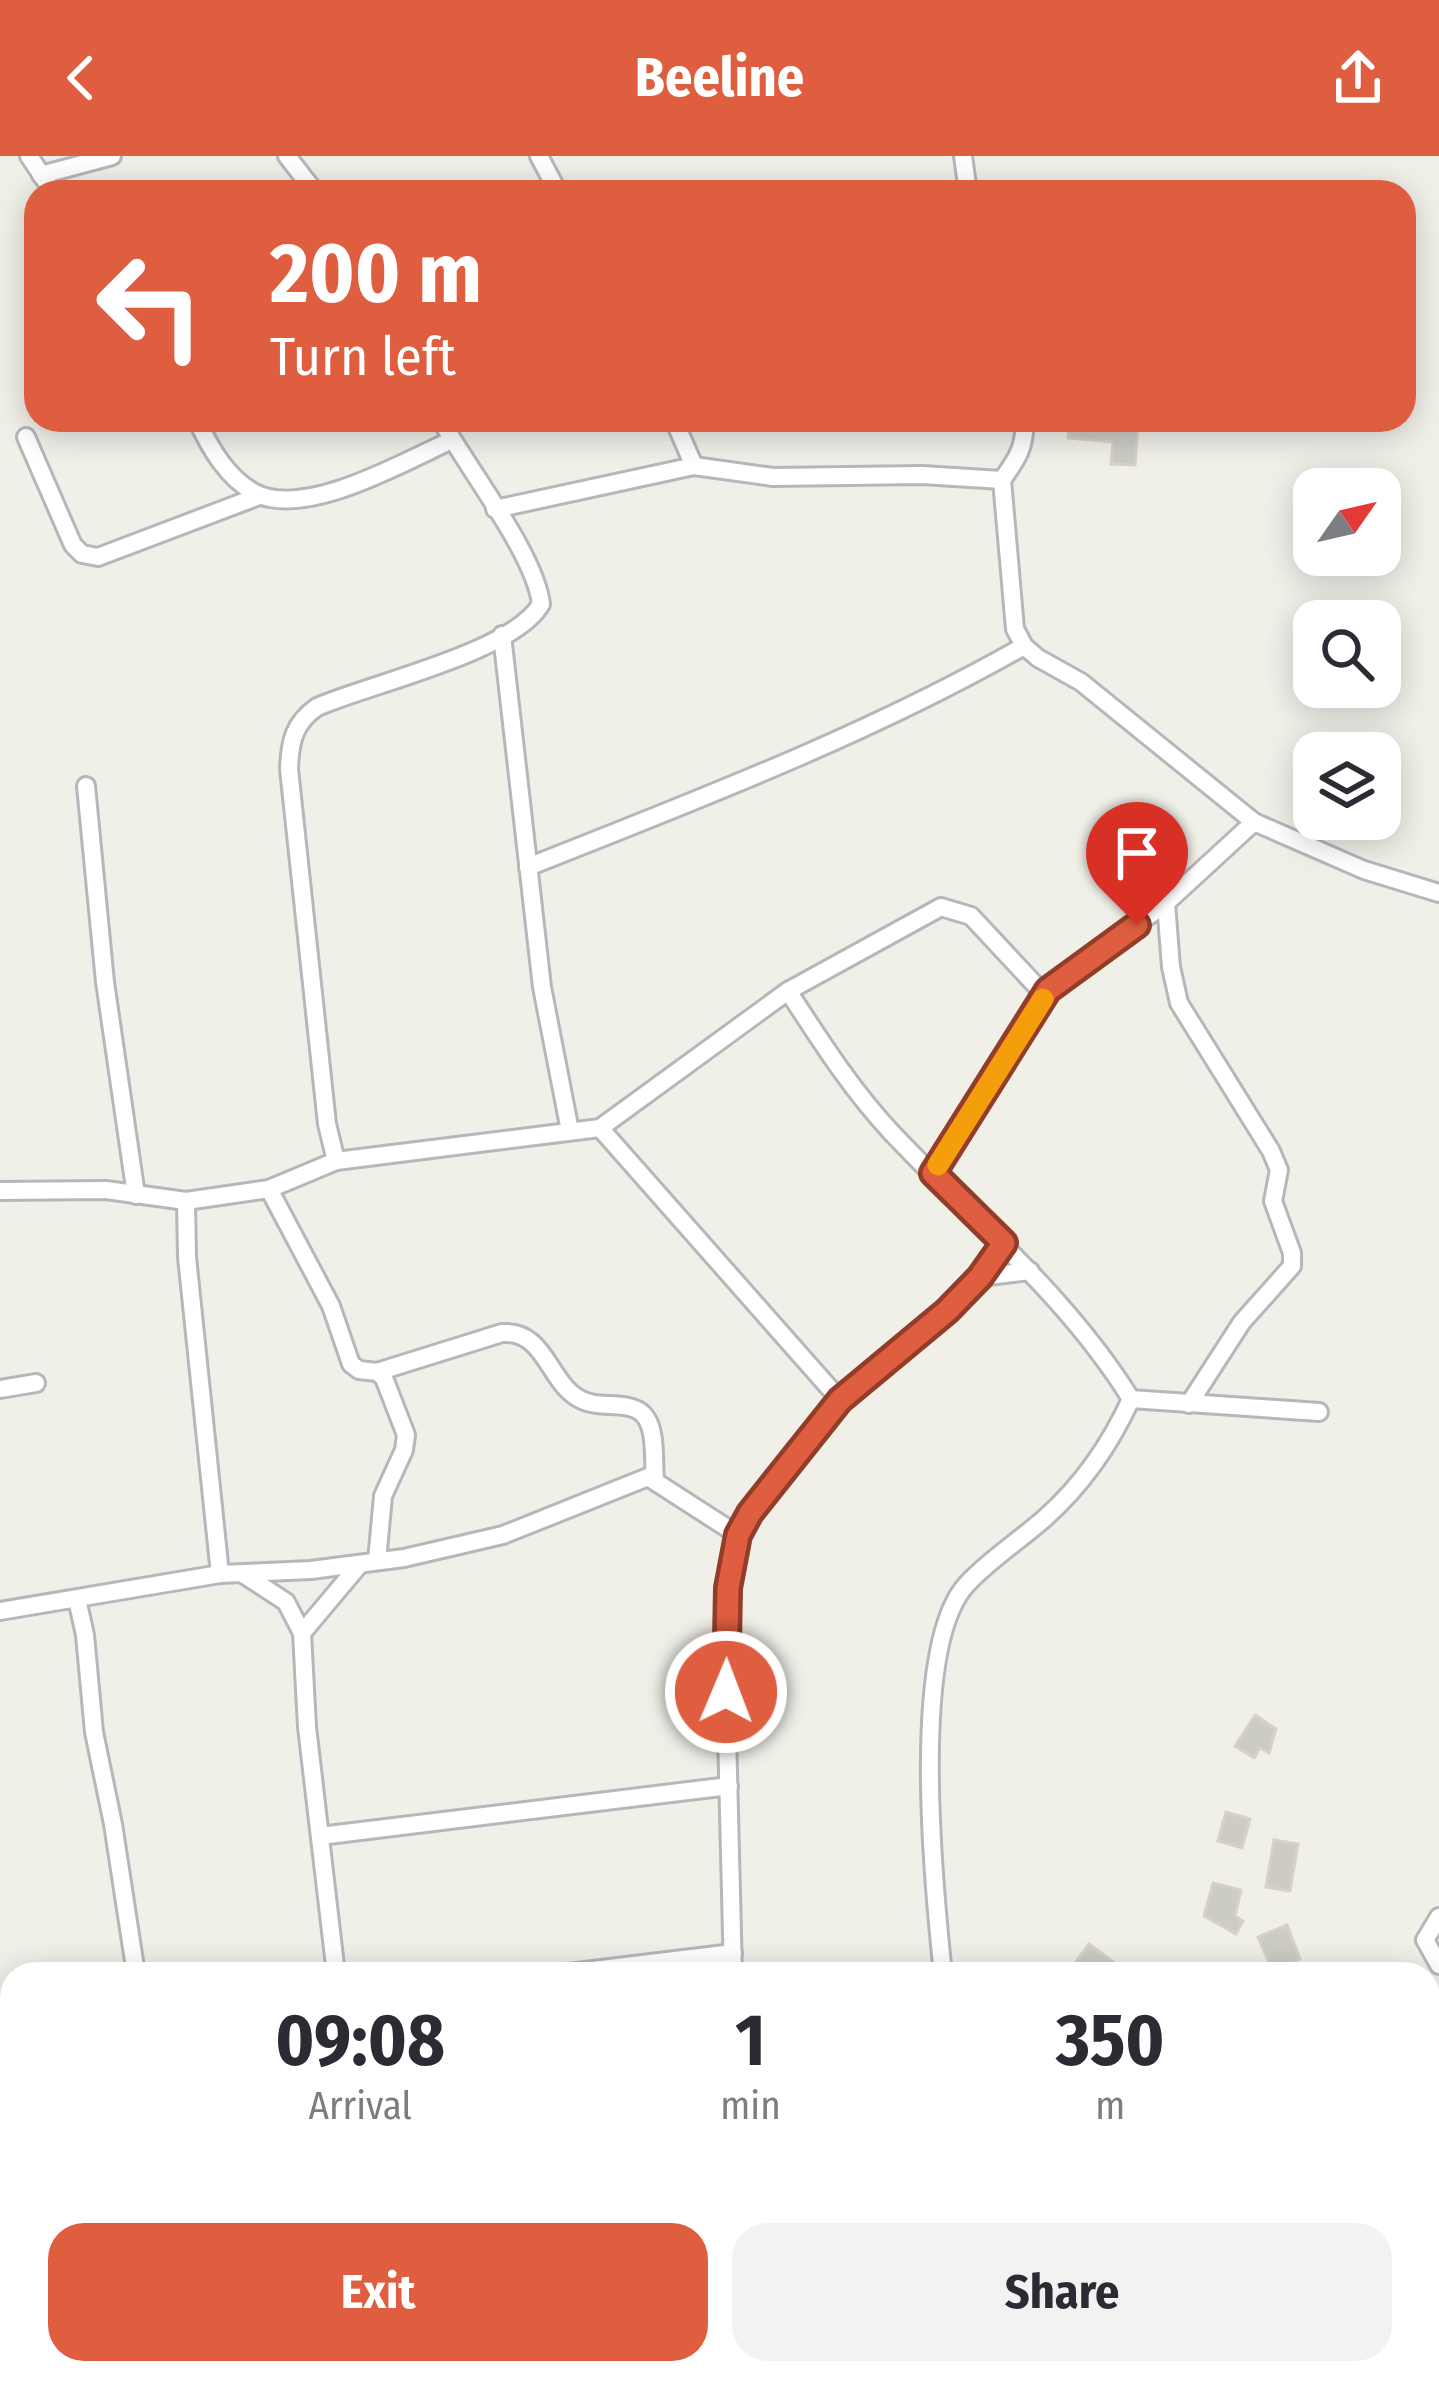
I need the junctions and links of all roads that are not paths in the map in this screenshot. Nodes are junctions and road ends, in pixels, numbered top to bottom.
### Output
1 (29, 156) edge
2 (112, 156) edge
3 (287, 156) edge
4 (41, 175) junction
5 (45, 180) edge
6 (306, 180) edge
7 (205, 432) edge
8 (448, 432) edge
9 (679, 432) edge
10 (1025, 432) edge
11 (26, 437) dead end
12 (452, 440) junction
13 (694, 466) junction
14 (1001, 480) junction
15 (259, 496) junction
16 (495, 509) junction
17 (502, 634) junction
18 (1024, 646) junction
19 (86, 786) dead end
20 (1254, 822) junction
21 (528, 867) junction
22 (1439, 893) edge
23 (1166, 903) junction
24 (1048, 990) junction
25 (788, 991) junction
26 (600, 1128) junction
27 (570, 1131) junction
28 (336, 1161) junction
29 (933, 1173) junction
30 (269, 1189) junction
31 (0, 1191) edge
32 (136, 1195) junction
33 (186, 1201) junction
34 (1004, 1243) junction
35 (1030, 1271) junction
36 (980, 1277) junction
37 (377, 1372) junction
38 (36, 1383) dead end
39 (0, 1389) edge
40 (1131, 1399) junction
41 (840, 1400) junction
42 (1189, 1404) junction
43 (1319, 1412) dead end
44 (655, 1479) junction
45 (738, 1535) junction
46 (368, 1563) junction
47 (242, 1573) junction
48 (220, 1574) junction
49 (76, 1599) junction
50 (0, 1610) edge
51 (302, 1633) junction
52 (729, 1786) junction
53 (320, 1836) junction
54 (1439, 1917) edge
55 (733, 1953) junction
56 (134, 1962) edge
57 (335, 1962) edge
58 (659, 1962) edge
59 (733, 1962) edge
60 (942, 1962) edge
61 (1437, 1962) edge

1 - 4 street
2 - 4 street
3 - 6 street
4 - 5 street
7 - 15 street
8 - 12 street
9 - 13 street
10 - 14 street
11 - 15 street
12 - 15 street
12 - 16 street
13 - 14 street
13 - 16 street
14 - 18 street
16 - 17 street
17 - 21 street
17 - 28 street
18 - 20 street
18 - 21 street
19 - 32 street
20 - 22 street
20 - 23 street
21 - 27 street
23 - 24 street
23 - 42 street
24 - 25 street
24 - 29 street
25 - 26 street
25 - 29 street
26 - 27 street
26 - 41 street
27 - 28 street
28 - 30 street
29 - 34 street
30 - 33 street
30 - 37 street
31 - 32 street
32 - 33 street
33 - 48 street
34 - 35 street
34 - 36 street
35 - 36 street
35 - 40 street
36 - 41 street
37 - 44 street
37 - 46 street
38 - 39 street
40 - 42 street
40 - 60 street
41 - 45 street
42 - 43 street
44 - 45 street
44 - 46 street
45 - 52 street
46 - 47 street
46 - 51 street
47 - 48 street
47 - 51 street
48 - 49 street
49 - 50 street
49 - 56 street
51 - 53 street
52 - 53 street
52 - 55 street
53 - 57 street
54 - 61 street
55 - 58 street
55 - 59 street

